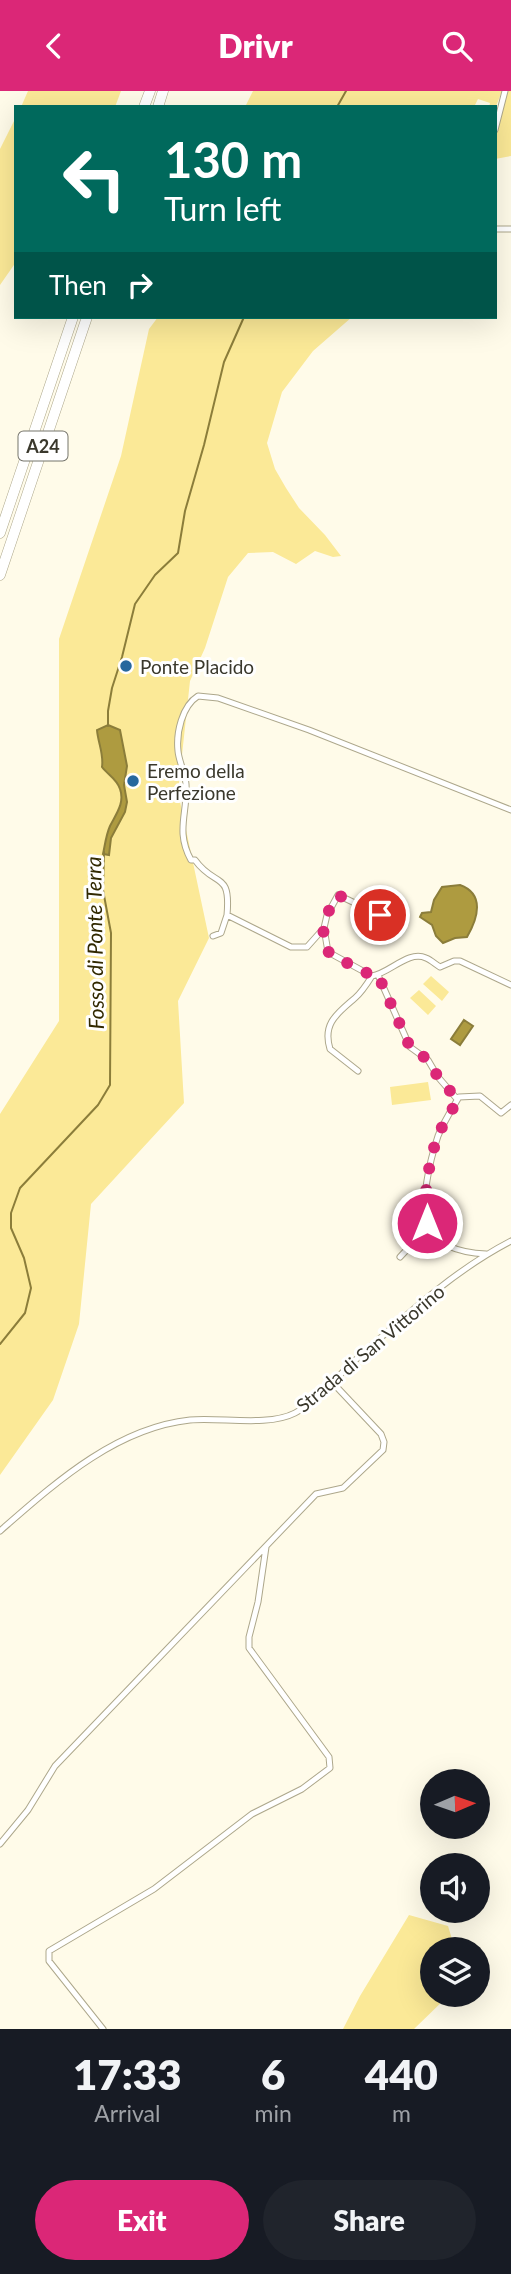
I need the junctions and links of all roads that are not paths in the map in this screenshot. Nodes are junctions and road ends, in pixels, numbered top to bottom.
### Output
1 (505, 91) edge
2 (497, 122) edge
3 (72, 319) edge
4 (86, 319) edge
5 (0, 533) edge
6 (0, 575) edge
7 (511, 810) edge
8 (227, 915) junction
9 (403, 920) dead end
10 (324, 928) junction
11 (214, 936) dead end
12 (375, 976) junction
13 (511, 985) edge
14 (358, 1070) dead end
15 (457, 1099) junction
16 (511, 1105) edge
17 (428, 1227) junction
18 (511, 1241) edge
19 (486, 1254) junction
20 (400, 1257) dead end
21 (332, 1382) junction
22 (0, 1531) edge
23 (266, 1546) junction
24 (0, 1844) edge
25 (103, 2029) edge

1 - 2 street
3 - 5 highway, A24
4 - 6 highway, A24
7 - 8 street
8 - 10 street
8 - 11 street
9 - 10 street
10 - 12 street
12 - 13 street
12 - 14 street
12 - 15 street
15 - 16 street
15 - 17 street
17 - 19 street
17 - 20 street
18 - 19 street, Strada di San Vittorino
19 - 21 street, Strada di San Vittorino
21 - 22 street, Strada di San Vittorino
21 - 23 street
23 - 24 street
23 - 25 street

